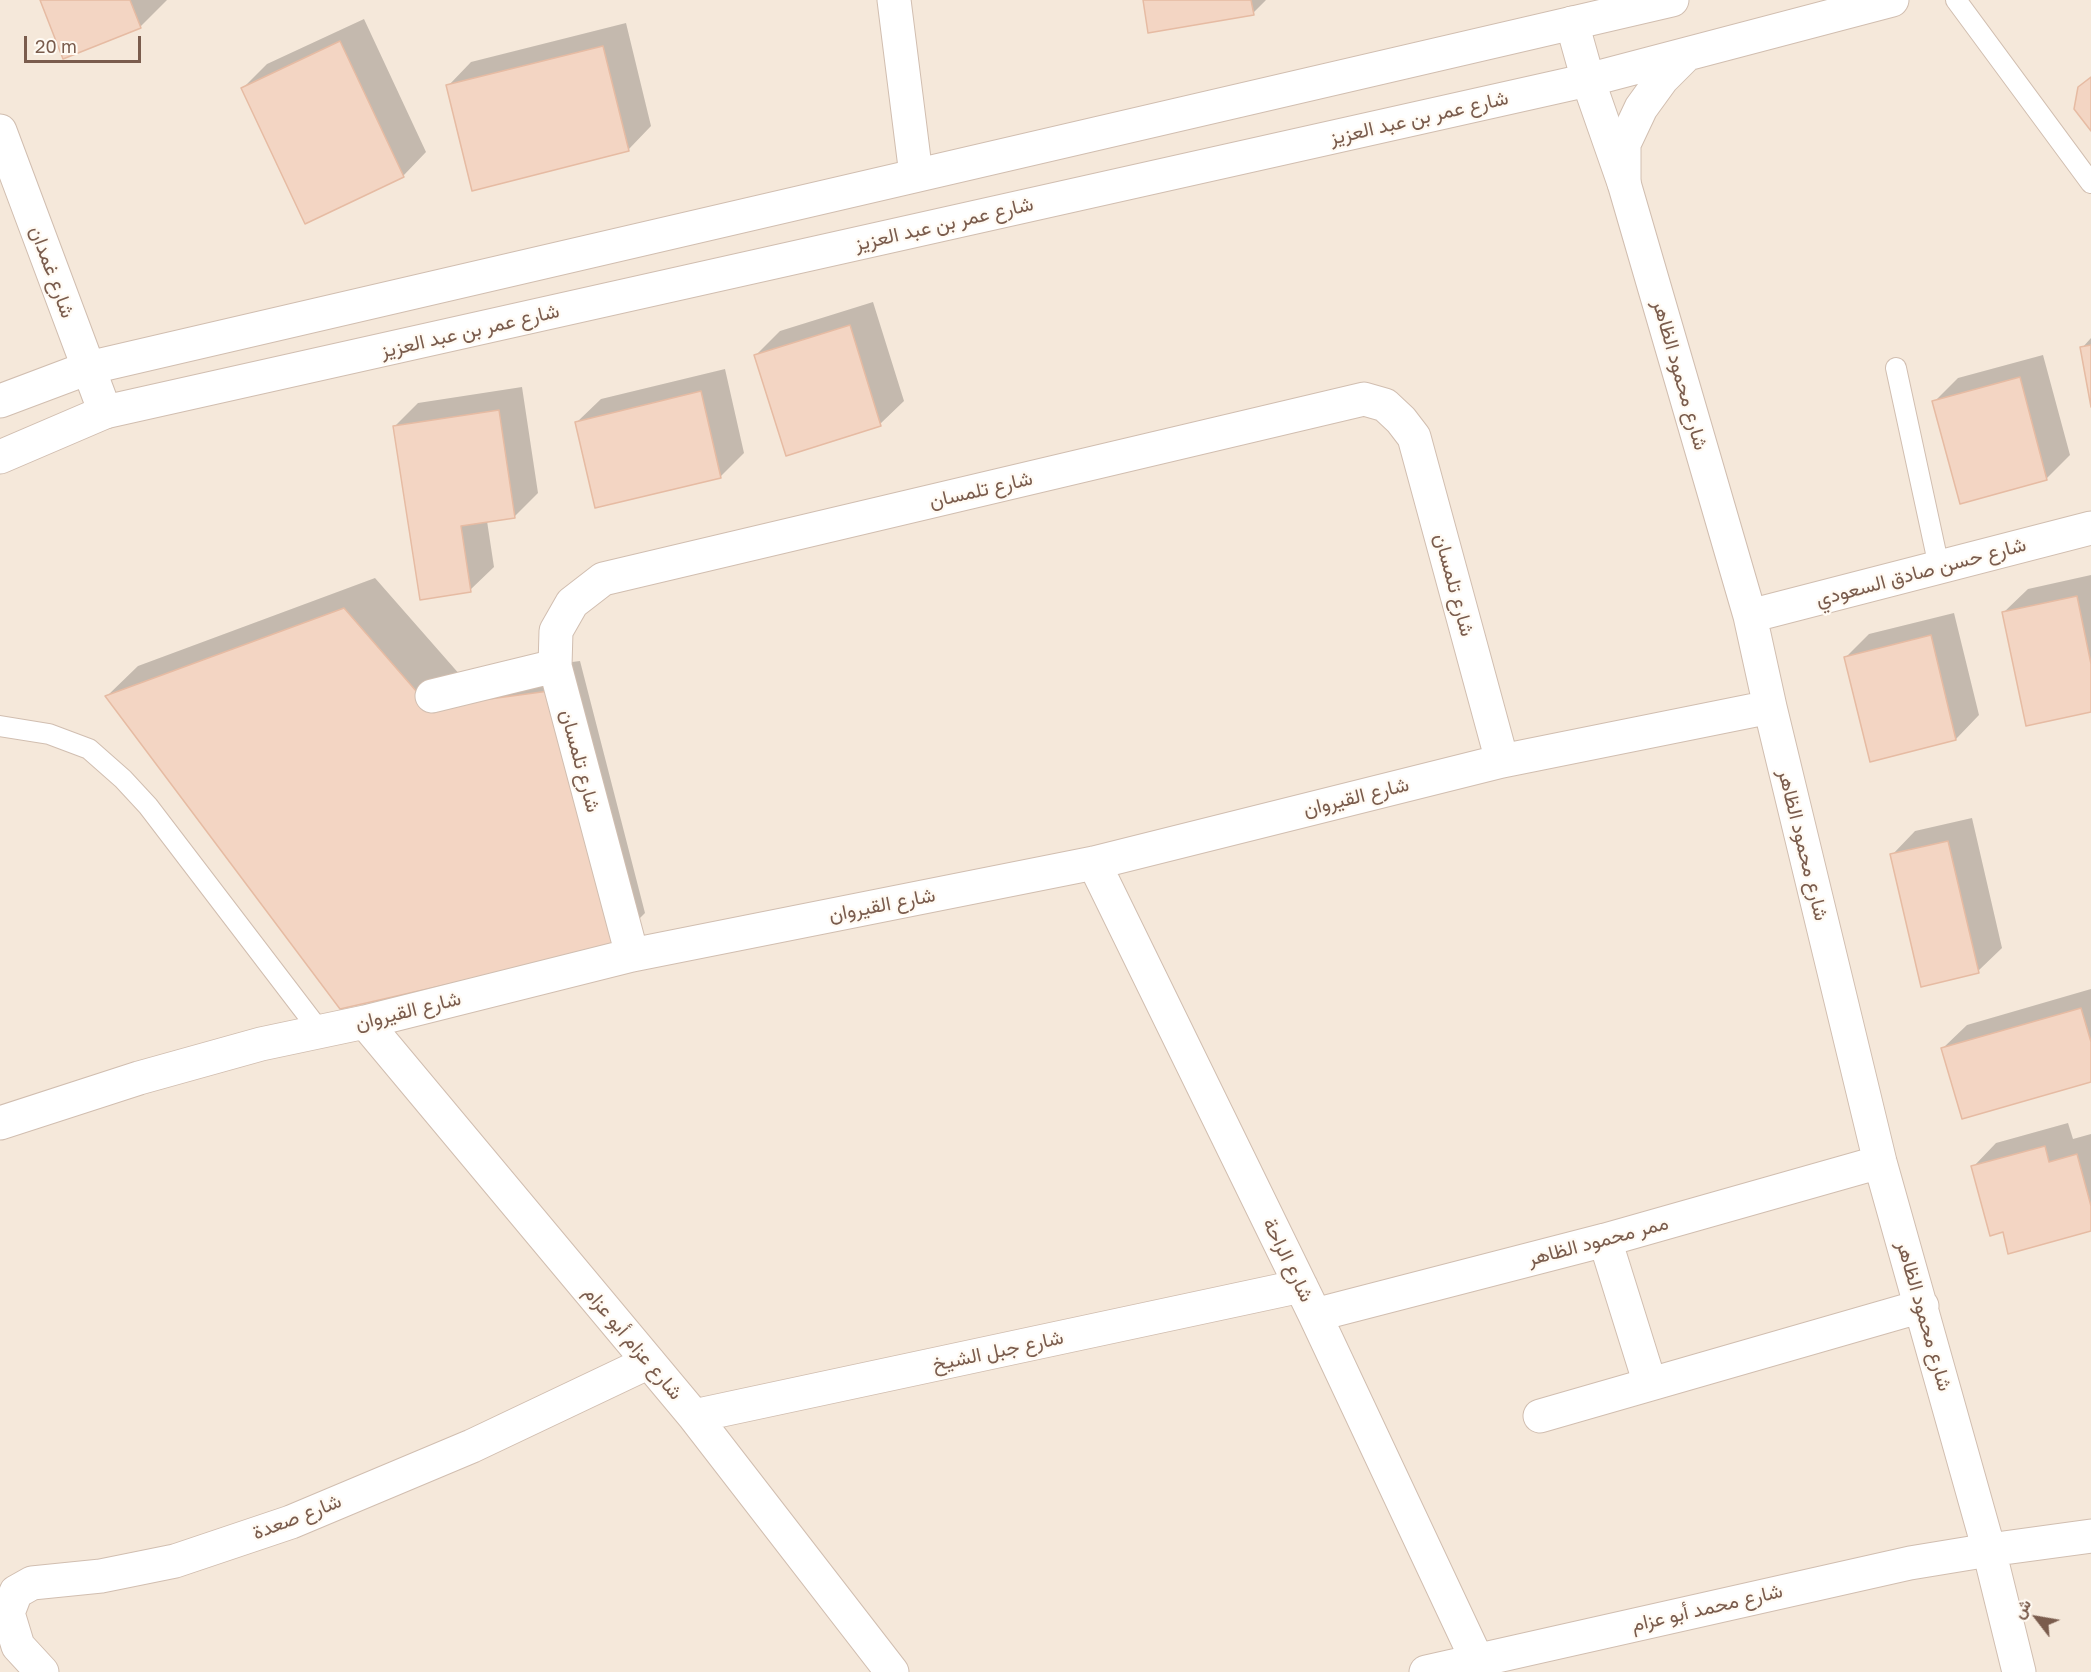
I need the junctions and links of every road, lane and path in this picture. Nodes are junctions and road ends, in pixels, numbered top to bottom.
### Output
1 (894, 0) edge
2 (1672, 0) edge
3 (1892, 0) edge
4 (1956, 0) edge
5 (1572, 23) junction
6 (1687, 54) junction
7 (1588, 80) junction
8 (0, 131) edge
9 (915, 175) junction
10 (1624, 183) junction
11 (2091, 183) edge
12 (88, 368) junction
13 (1896, 368) dead end
14 (0, 401) edge
15 (105, 412) junction
16 (0, 457) edge
17 (2091, 528) edge
18 (1939, 567) junction
19 (1750, 616) junction
20 (555, 666) junction
21 (432, 696) dead end
22 (1770, 707) junction
23 (0, 726) edge
24 (1502, 761) junction
25 (1094, 863) junction
26 (632, 955) junction
27 (365, 1022) junction
28 (319, 1030) junction
29 (0, 1123) edge
30 (1880, 1162) junction
31 (1605, 1240) junction
32 (1308, 1301) junction
33 (1922, 1306) junction
34 (649, 1362) junction
35 (1650, 1384) junction
36 (694, 1416) junction
37 (1540, 1416) dead end
38 (2091, 1536) edge
39 (1989, 1550) junction
40 (1477, 1660) junction
41 (42, 1672) edge
42 (892, 1672) edge
43 (1426, 1672) edge
44 (2019, 1672) edge

1 - 9 street
2 - 5 street
3 - 6 street, شارع عمر بن عبد العزيز
4 - 11 lane
5 - 7 street, شارع محمود الظاهر
5 - 9 street
6 - 7 street, شارع عمر بن عبد العزيز
6 - 10 street
7 - 10 street, شارع محمود الظاهر
7 - 15 street, شارع عمر بن عبد العزيز
8 - 12 street, شارع غمدان
9 - 12 street
10 - 19 street, شارع محمود الظاهر
12 - 14 street
12 - 15 street, شارع غمدان
13 - 18 lane
15 - 16 street, شارع عمر بن عبد العزيز
17 - 18 street, شارع حسن صادق السعودي
18 - 19 street, شارع حسن صادق السعودي
19 - 22 street, شارع محمود الظاهر
20 - 21 street
20 - 24 street, شارع تلمسان
20 - 26 street, شارع تلمسان
22 - 24 street, شارع القيروان
22 - 30 street, شارع محمود الظاهر
23 - 28 lane
24 - 25 street, شارع القيروان
25 - 26 street, شارع القيروان
25 - 32 street, شارع الراحة
26 - 27 street, شارع القيروان
27 - 28 street, شارع القيروان
27 - 34 street, شارع عزام أبو عزام
28 - 29 street, شارع القيروان
30 - 31 street, ممر محمود الظاهر
30 - 33 street, شارع محمود الظاهر
31 - 32 street, ممر محمود الظاهر
31 - 35 street
32 - 36 street, شارع جبل الشيخ
32 - 40 street, شارع الراحة
33 - 35 street
33 - 39 street, شارع محمود الظاهر
34 - 36 street, شارع عزام أبو عزام
34 - 41 street, شارع صعدة
35 - 37 street
36 - 42 street, شارع عزام أبو عزام
38 - 39 street, شارع محمد أبو عزام
39 - 40 street, شارع محمد أبو عزام
39 - 44 street, شارع محمود الظاهر
40 - 43 street, شارع محمد أبو عزام

